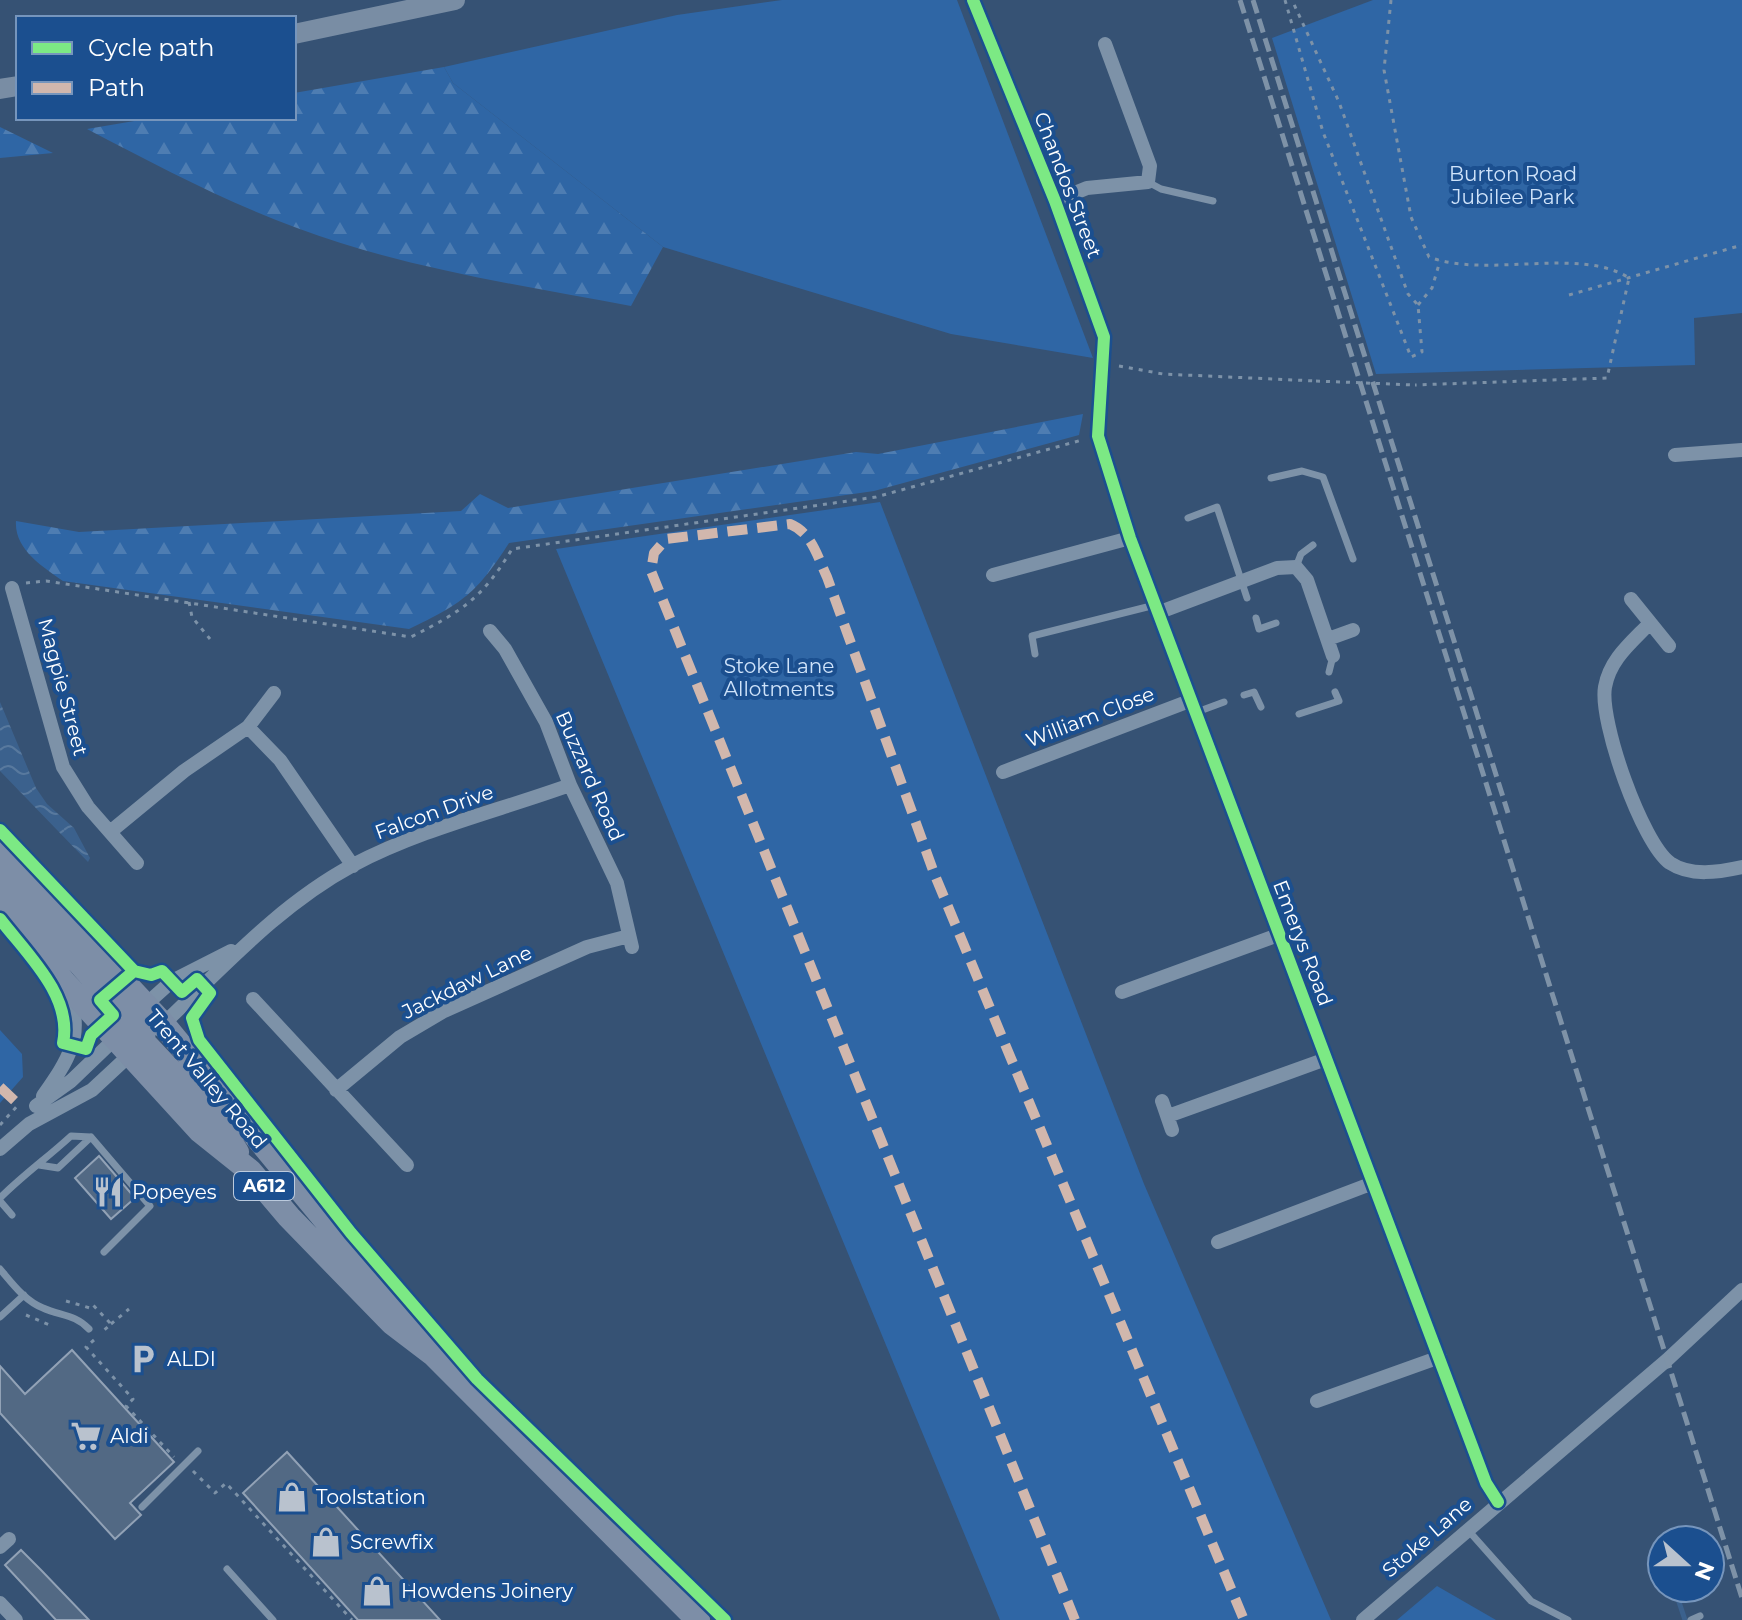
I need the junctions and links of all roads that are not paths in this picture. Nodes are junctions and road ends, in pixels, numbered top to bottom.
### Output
1 (455, 0) edge
2 (973, 0) edge
3 (296, 34) edge
4 (1105, 44) dead end
5 (1148, 182) junction
6 (1055, 201) junction
7 (1213, 201) dead end
8 (1102, 390) joint
9 (1742, 450) edge
10 (1675, 455) dead end
11 (1271, 478) dead end
12 (1188, 518) dead end
13 (1130, 538) junction
14 (1313, 545) dead end
15 (1353, 559) dead end
16 (1296, 567) junction
17 (993, 575) dead end
18 (1242, 581) junction
19 (12, 588) road end
20 (1247, 598) dead end
21 (1631, 599) dead end
22 (1158, 608) junction
23 (1256, 618) dead end
24 (1276, 623) dead end
25 (1650, 623) junction
26 (1353, 630) dead end
27 (490, 631) dead end
28 (1328, 639) junction
29 (1669, 646) dead end
30 (1035, 654) dead end
31 (1333, 656) joint
32 (1329, 672) dead end
33 (1335, 692) dead end
34 (274, 693) dead end
35 (1244, 695) dead end
36 (1224, 702) dead end
37 (1194, 706) junction
38 (1261, 707) dead end
39 (1299, 714) dead end
40 (248, 727) junction
41 (1003, 772) dead end
42 (570, 785) junction
43 (110, 832) junction
44 (0, 849) edge
45 (137, 863) dead end
46 (353, 866) junction
47 (1742, 867) edge
48 (0, 873) edge
49 (0, 900) edge
50 (1278, 935) junction
51 (630, 941) joint
52 (241, 947) junction
53 (63, 981) junction
54 (1122, 992) dead end
55 (253, 999) dead end
56 (137, 1012) junction
57 (163, 1024) junction
58 (129, 1046) junction
59 (1326, 1059) junction
60 (336, 1090) junction
61 (1162, 1101) dead end
62 (36, 1106) junction
63 (29, 1124) junction
64 (91, 1137) junction
65 (0, 1149) edge
66 (39, 1165) junction
67 (407, 1165) dead end
68 (1373, 1183) junction
69 (0, 1200) edge
70 (12, 1215) dead end
71 (1218, 1242) dead end
72 (104, 1252) dead end
73 (0, 1269) edge
74 (1742, 1290) edge
75 (24, 1295) junction
76 (3, 1314) edge
77 (89, 1329) dead end
78 (434, 1355) junction
79 (1440, 1357) junction
80 (1317, 1401) dead end
81 (198, 1451) dead end
82 (1498, 1502) junction
83 (142, 1507) dead end
84 (1467, 1529) junction
85 (227, 1569) dead end
86 (0, 1603) edge
87 (16, 1620) edge
88 (273, 1620) edge
89 (698, 1620) edge
90 (1363, 1620) edge
91 (1568, 1620) edge

1 - 3 main road
2 - 6 street, Chandos Street
4 - 5 street
5 - 6 street
5 - 7 lane
6 - 8 street, Chandos Street
8 - 13 street, Emerys Road
9 - 10 street
11 - 15 lane
12 - 18 lane
13 - 17 street
13 - 22 street, Emerys Road
14 - 16 lane
16 - 18 street
16 - 28 street
18 - 20 lane
18 - 22 street
19 - 43 street, Magpie Street
21 - 25 street
22 - 30 lane
22 - 37 street, Emerys Road
23 - 24 lane
25 - 29 street
25 - 47 street
26 - 28 street
27 - 42 street, Buzzard Road
28 - 31 street
31 - 32 lane
33 - 39 lane
34 - 40 street
35 - 38 lane
36 - 37 lane
37 - 41 street, William Close
37 - 50 street, Emerys Road
40 - 43 street
40 - 46 street
42 - 46 street, Falcon Drive
42 - 51 street, Buzzard Road
43 - 45 street, Magpie Street
44 - 56 main road, Trent Valley Road / A612
46 - 52 street, Falcon Drive
48 - 56 main road, A612
49 - 53 main road, Trent Valley Road / A612
50 - 54 street
50 - 59 street, Emerys Road
51 - 60 street, Jackdaw Lane
52 - 56 street, Falcon Drive
52 - 57 street, Falcon Drive
53 - 58 main road, Trent Valley Road / A612
53 - 62 street
55 - 60 street
56 - 57 main road, Trent Valley Road / A612
56 - 58 main road, A612
57 - 58 street, Falcon Drive
57 - 78 main road, Trent Valley Road / A612
58 - 62 street
58 - 63 street
58 - 78 main road, Trent Valley Road / A612
59 - 61 street
59 - 68 street, Emerys Road
60 - 67 street
62 - 63 street
63 - 65 street
64 - 66 lane
64 - 66 lane
64 - 72 lane
66 - 69 lane
68 - 71 street
68 - 79 street, Emerys Road
69 - 70 lane
73 - 75 lane
74 - 82 street, Stoke Lane
75 - 76 lane
75 - 77 lane
78 - 89 main road, Trent Valley Road / A612
79 - 80 street
79 - 82 street, Emerys Road
81 - 83 lane
82 - 84 street, Stoke Lane
84 - 90 street, Stoke Lane
84 - 91 lane
85 - 88 lane
86 - 87 street

